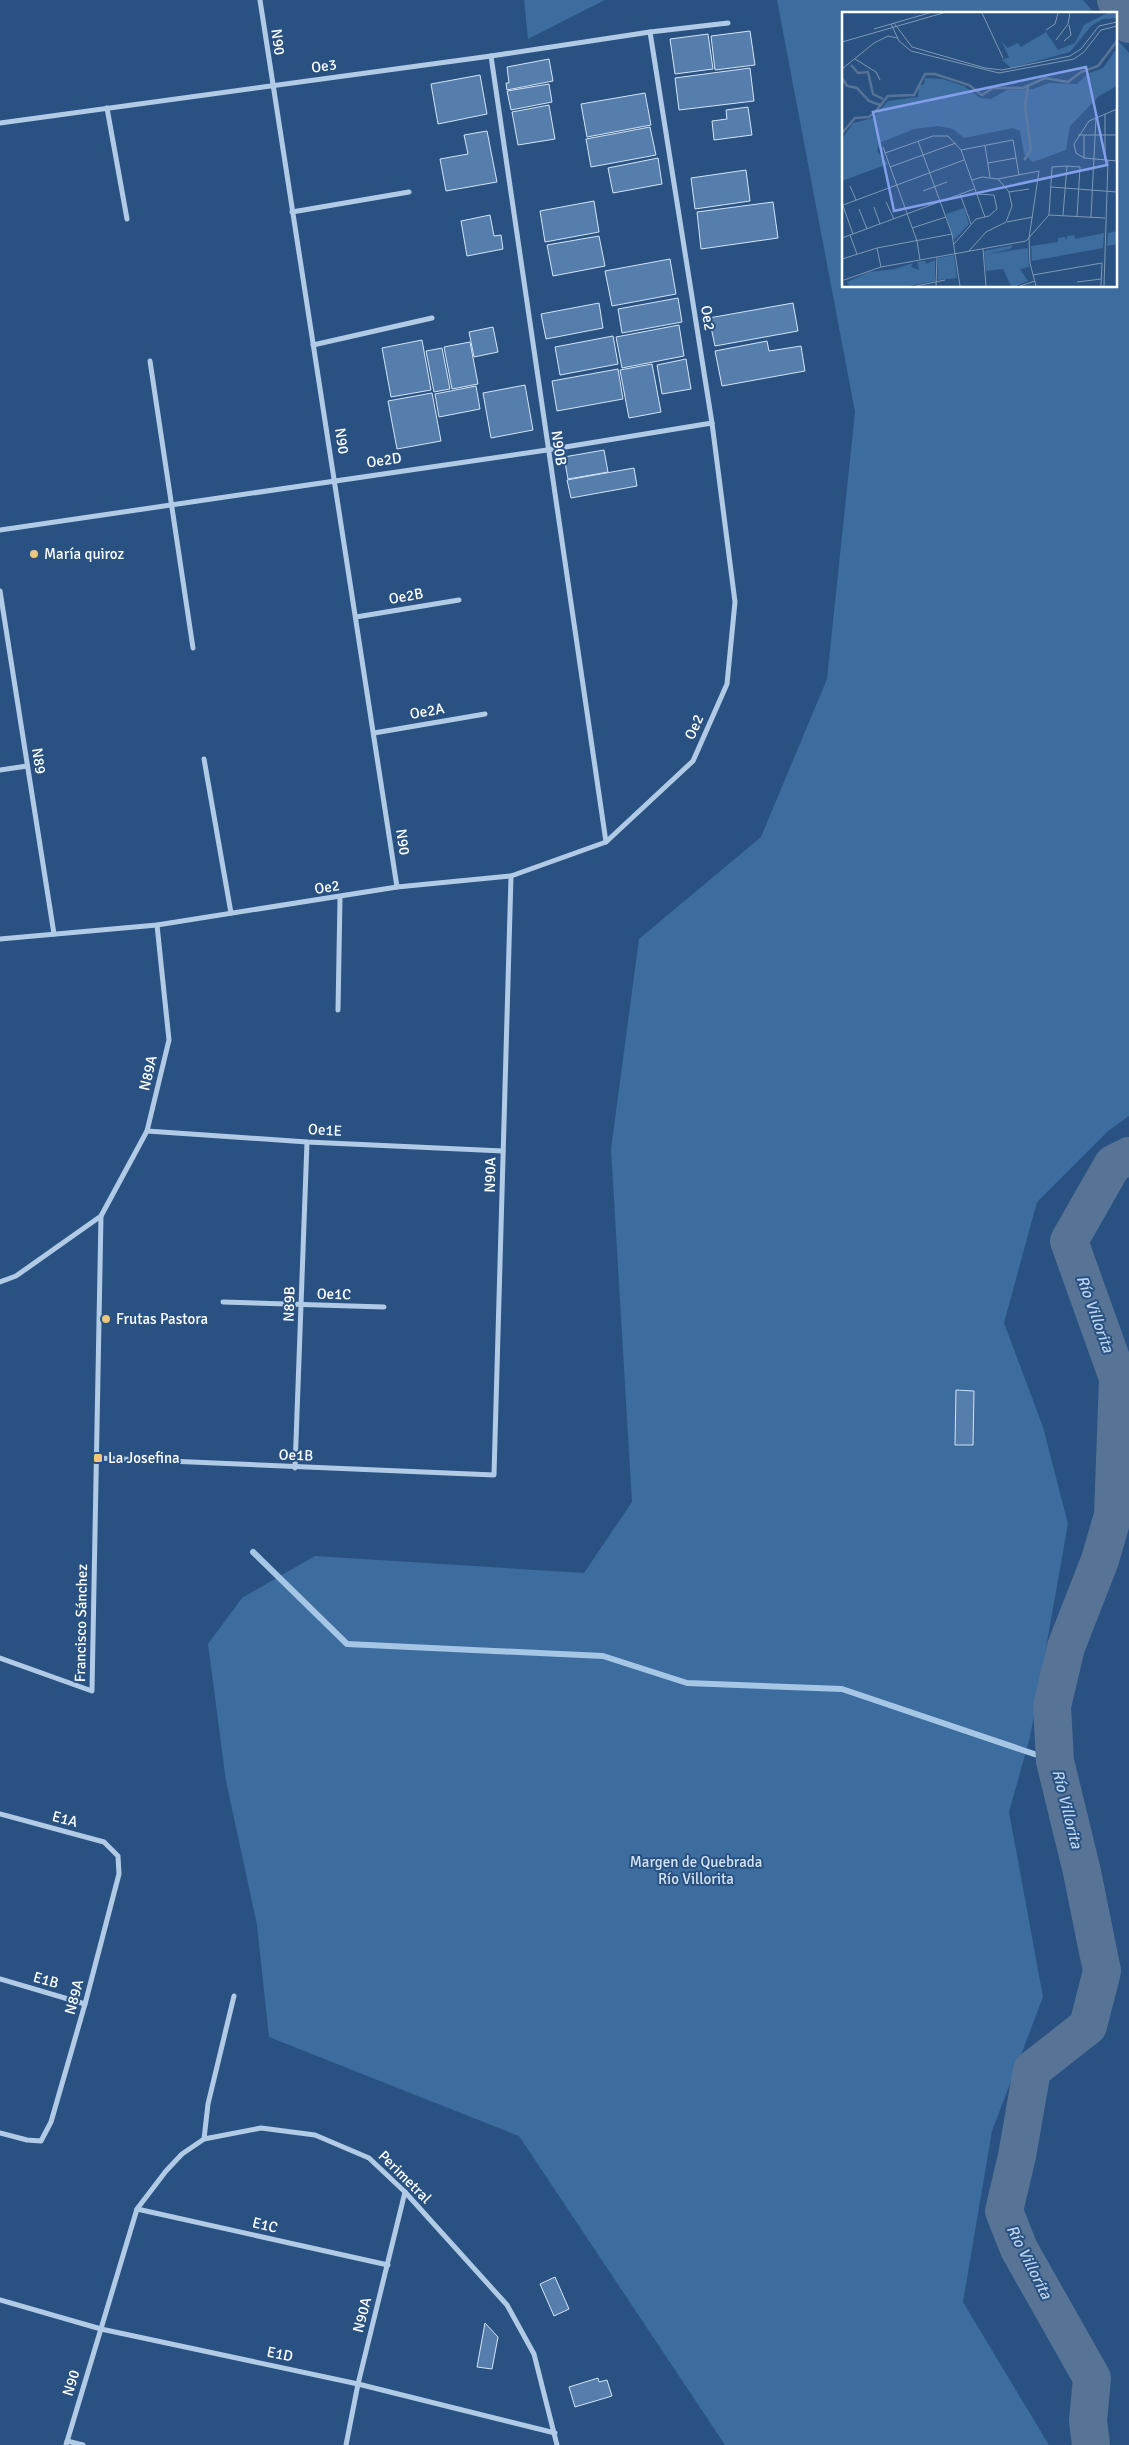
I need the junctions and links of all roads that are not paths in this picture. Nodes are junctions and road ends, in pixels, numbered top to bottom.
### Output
1 (260, 0) edge
2 (728, 23) dead end
3 (650, 32) junction
4 (491, 56) junction
5 (272, 86) junction
6 (108, 108) junction
7 (0, 123) edge
8 (408, 192) dead end
9 (292, 212) junction
10 (127, 219) dead end
11 (432, 318) dead end
12 (314, 345) junction
13 (150, 361) dead end
14 (712, 423) junction
15 (547, 450) junction
16 (336, 480) junction
17 (172, 505) junction
18 (0, 530) edge
19 (0, 591) edge
20 (459, 600) dead end
21 (356, 617) junction
22 (193, 648) dead end
23 (485, 714) dead end
24 (374, 733) junction
25 (204, 759) dead end
26 (27, 766) junction
27 (0, 770) edge
28 (606, 842) junction
29 (511, 876) junction
30 (397, 887) junction
31 (340, 898) junction
32 (231, 913) junction
33 (157, 925) junction
34 (54, 934) junction
35 (0, 939) edge
36 (338, 1010) dead end
37 (147, 1131) junction
38 (307, 1142) junction
39 (503, 1151) junction
40 (101, 1216) junction
41 (0, 1282) edge
42 (223, 1302) dead end
43 (301, 1306) junction
44 (384, 1307) dead end
45 (98, 1458) junction
46 (295, 1468) junction
47 (494, 1475) joint
48 (0, 1658) edge
49 (0, 1814) edge
50 (118, 1856) joint
51 (0, 1979) edge
52 (234, 1996) dead end
53 (85, 2004) junction
54 (0, 2133) edge
55 (204, 2139) junction
56 (405, 2192) junction
57 (137, 2209) junction
58 (388, 2265) junction
59 (0, 2300) edge
60 (101, 2328) junction
61 (358, 2384) junction
62 (555, 2433) junction
63 (66, 2443) edge
64 (83, 2445) edge
65 (346, 2445) edge
66 (557, 2445) edge

1 - 5 street, N90
2 - 3 street, Oe3
3 - 4 street, Oe3
3 - 14 street, Oe2
4 - 5 street, Oe3
4 - 15 street, N90B
5 - 6 street, Oe3
5 - 9 street, N90
6 - 7 street, Oe3
6 - 10 street
8 - 9 street
9 - 12 street, N90
11 - 12 street
12 - 16 street, N90
13 - 17 street
14 - 15 street, Oe2D
14 - 28 street, Oe2
15 - 16 street, Oe2D
15 - 28 street, N90B
16 - 17 street, Oe2D
16 - 21 street, N90
17 - 18 street, Oe2D
17 - 22 street
19 - 26 street, N89
20 - 21 street, Oe2B
21 - 24 street, N90
23 - 24 street, Oe2A
24 - 30 street, N90
25 - 32 street
26 - 27 street
26 - 34 street, N89
28 - 29 street, Oe2
29 - 30 street, Oe2
29 - 39 street, N90A
30 - 31 street, Oe2
31 - 32 street, Oe2
31 - 36 street
32 - 33 street, Oe2
33 - 34 street, Oe2
33 - 37 street, N89A
34 - 35 street, Oe2
37 - 38 street, Oe1E
37 - 40 street, N89A
38 - 39 street, Oe1E
38 - 43 street, N89B
39 - 47 street, N90A
40 - 41 street, N89A
40 - 45 street, N89A
42 - 43 street, Oe1C
43 - 44 street, Oe1C
43 - 46 street, N89B
45 - 46 street, Oe1B
45 - 48 street, Francisco Sánchez
46 - 47 street, Oe1B
49 - 50 street, E1A
50 - 53 street, N89A
51 - 53 street, E1B
52 - 55 street
53 - 54 street, N89A
55 - 56 street, Perimetral
55 - 57 street, Perimetral
56 - 58 street, N90A
56 - 62 street, Perimetral
57 - 58 street, E1C
57 - 60 street, Perimetral
58 - 61 street, N90A
59 - 60 street, E1D
60 - 61 street, E1D
60 - 63 street, N90
61 - 62 street, E1D
61 - 65 street, N90A
62 - 66 street, Perimetral
63 - 64 street

